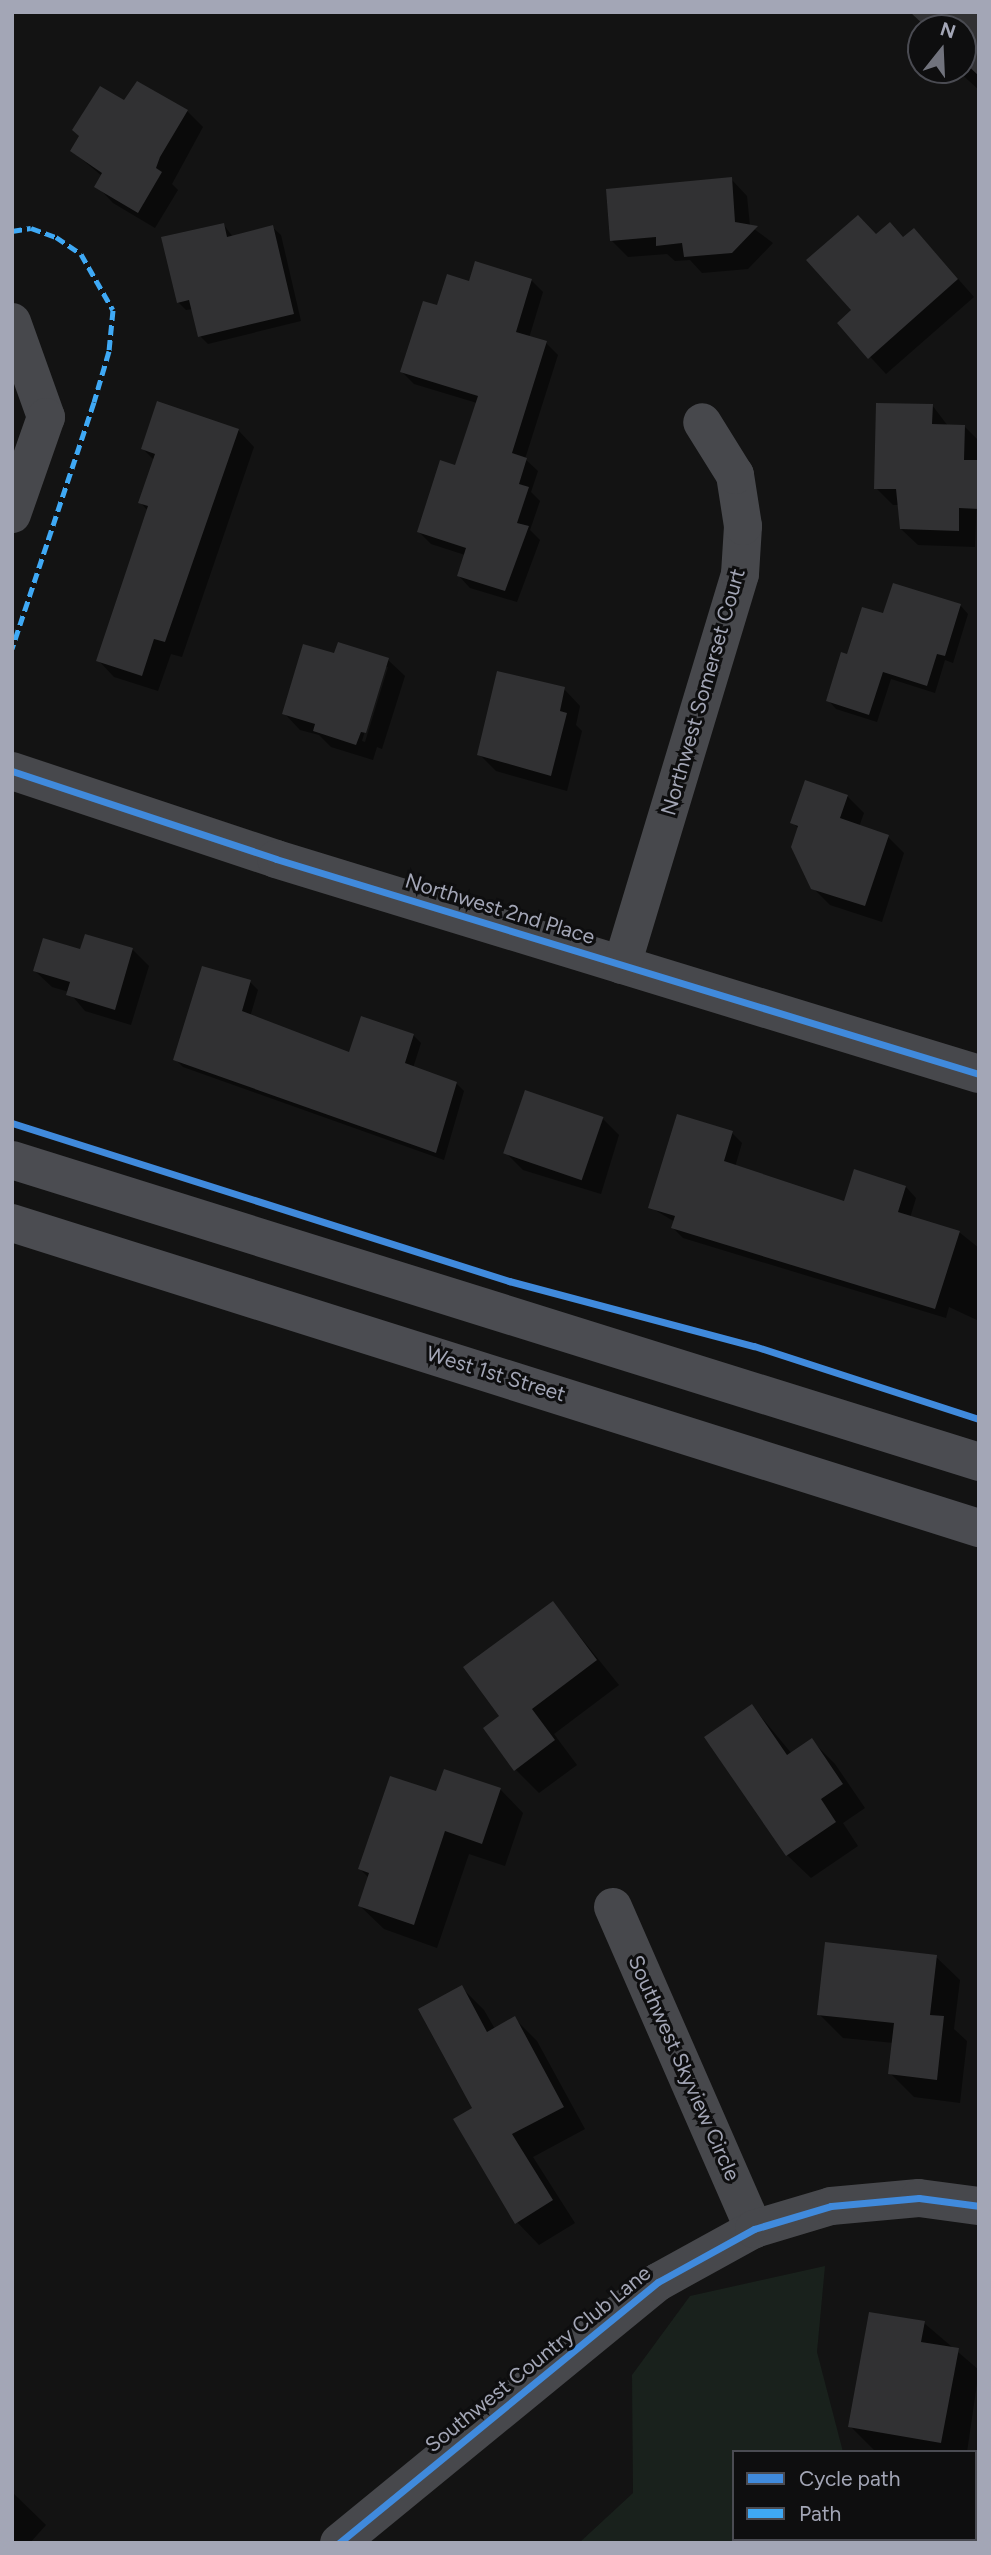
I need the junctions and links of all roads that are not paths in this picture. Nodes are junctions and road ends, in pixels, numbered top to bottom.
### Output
1 (12, 322) edge
2 (702, 422) dead end
3 (12, 514) edge
4 (12, 771) edge
5 (622, 965) junction
6 (979, 1074) edge
7 (12, 1160) edge
8 (12, 1223) edge
9 (979, 1462) edge
10 (979, 1528) edge
11 (613, 1907) dead end
12 (979, 2206) edge
13 (754, 2229) junction
14 (339, 2543) edge

1 - 3 street
2 - 5 street, Northwest Somerset Court
4 - 5 street, Northwest 2nd Place
5 - 6 street, Northwest 2nd Place
7 - 9 main road
8 - 10 main road, West 1st Street
11 - 13 street, Southwest Skyview Circle
12 - 13 street, Southwest Country Club Lane
13 - 14 street, Southwest Country Club Lane

